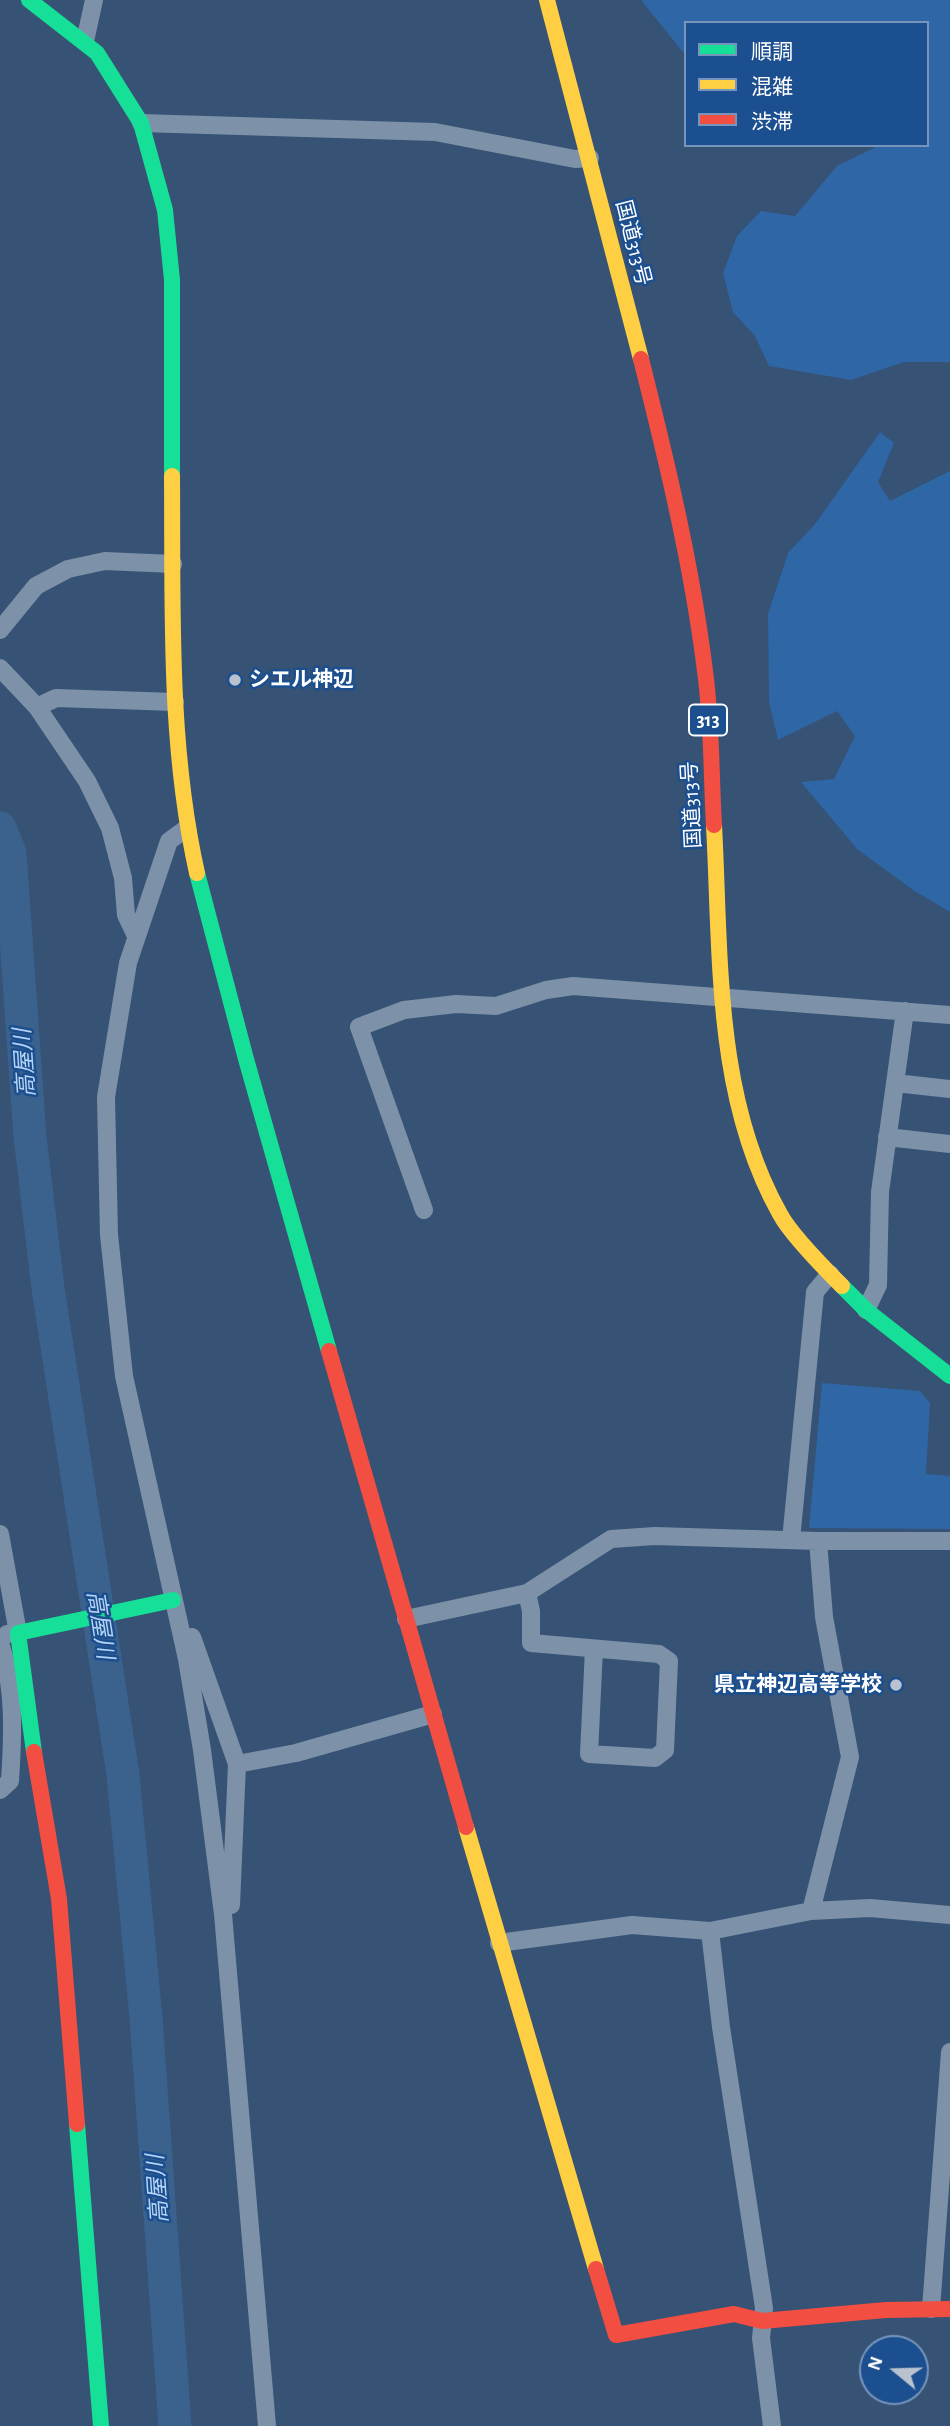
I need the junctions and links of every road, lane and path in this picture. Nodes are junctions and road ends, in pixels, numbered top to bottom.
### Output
1 (29, 0) edge
2 (94, 0) edge
3 (547, 0) edge
4 (85, 41) junction
5 (141, 123) junction
6 (590, 158) junction
7 (173, 564) junction
8 (0, 630) edge
9 (0, 668) edge
10 (175, 702) junction
11 (37, 707) junction
12 (187, 828) junction
13 (136, 936) junction
14 (723, 999) junction
15 (905, 1011) junction
16 (950, 1015) edge
17 (895, 1083) junction
18 (950, 1089) edge
19 (887, 1137) junction
20 (950, 1144) edge
21 (424, 1210) dead end
22 (830, 1274) junction
23 (866, 1310) junction
24 (950, 1376) edge
25 (0, 1534) edge
26 (792, 1540) junction
27 (818, 1541) junction
28 (950, 1541) edge
29 (527, 1592) junction
30 (175, 1608) junction
31 (406, 1619) junction
32 (9, 1634) edge
33 (0, 1643) edge
34 (594, 1649) junction
35 (433, 1714) junction
36 (237, 1765) junction
37 (0, 1790) edge
38 (811, 1911) junction
39 (223, 1914) junction
40 (950, 1914) edge
41 (710, 1931) junction
42 (499, 1943) junction
43 (950, 2052) edge
44 (931, 2309) junction
45 (950, 2309) edge
46 (762, 2321) junction
47 (101, 2426) edge
48 (267, 2426) edge
49 (772, 2426) edge

1 - 4 main road
2 - 4 street
3 - 6 main road, 国道313号 / 313
4 - 5 main road
5 - 6 street
5 - 7 main road
6 - 14 main road, 国道313号 / 313
7 - 8 street
7 - 10 main road
9 - 11 street
10 - 11 street
10 - 12 main road
11 - 13 street
12 - 13 street
12 - 31 main road
13 - 30 street
14 - 15 street
14 - 21 street
14 - 22 main road, 国道313号 / 313
15 - 16 street
15 - 17 street
17 - 18 street
17 - 19 street
19 - 20 street
19 - 23 street
22 - 23 main road, 国道313号 / 313
22 - 26 street
23 - 24 main road, 国道313号 / 313
25 - 32 street
26 - 27 street
26 - 29 street
27 - 28 street
27 - 38 street
29 - 31 street
29 - 34 street
30 - 32 main road
30 - 36 street
30 - 39 street
31 - 35 main road
32 - 47 main road
33 - 37 street
34 - 34 street
35 - 36 street
35 - 42 main road
36 - 39 street
38 - 40 street
38 - 41 street
39 - 48 street
41 - 42 street
41 - 46 street
42 - 46 main road
43 - 44 street
44 - 45 main road
44 - 46 main road
46 - 49 street

